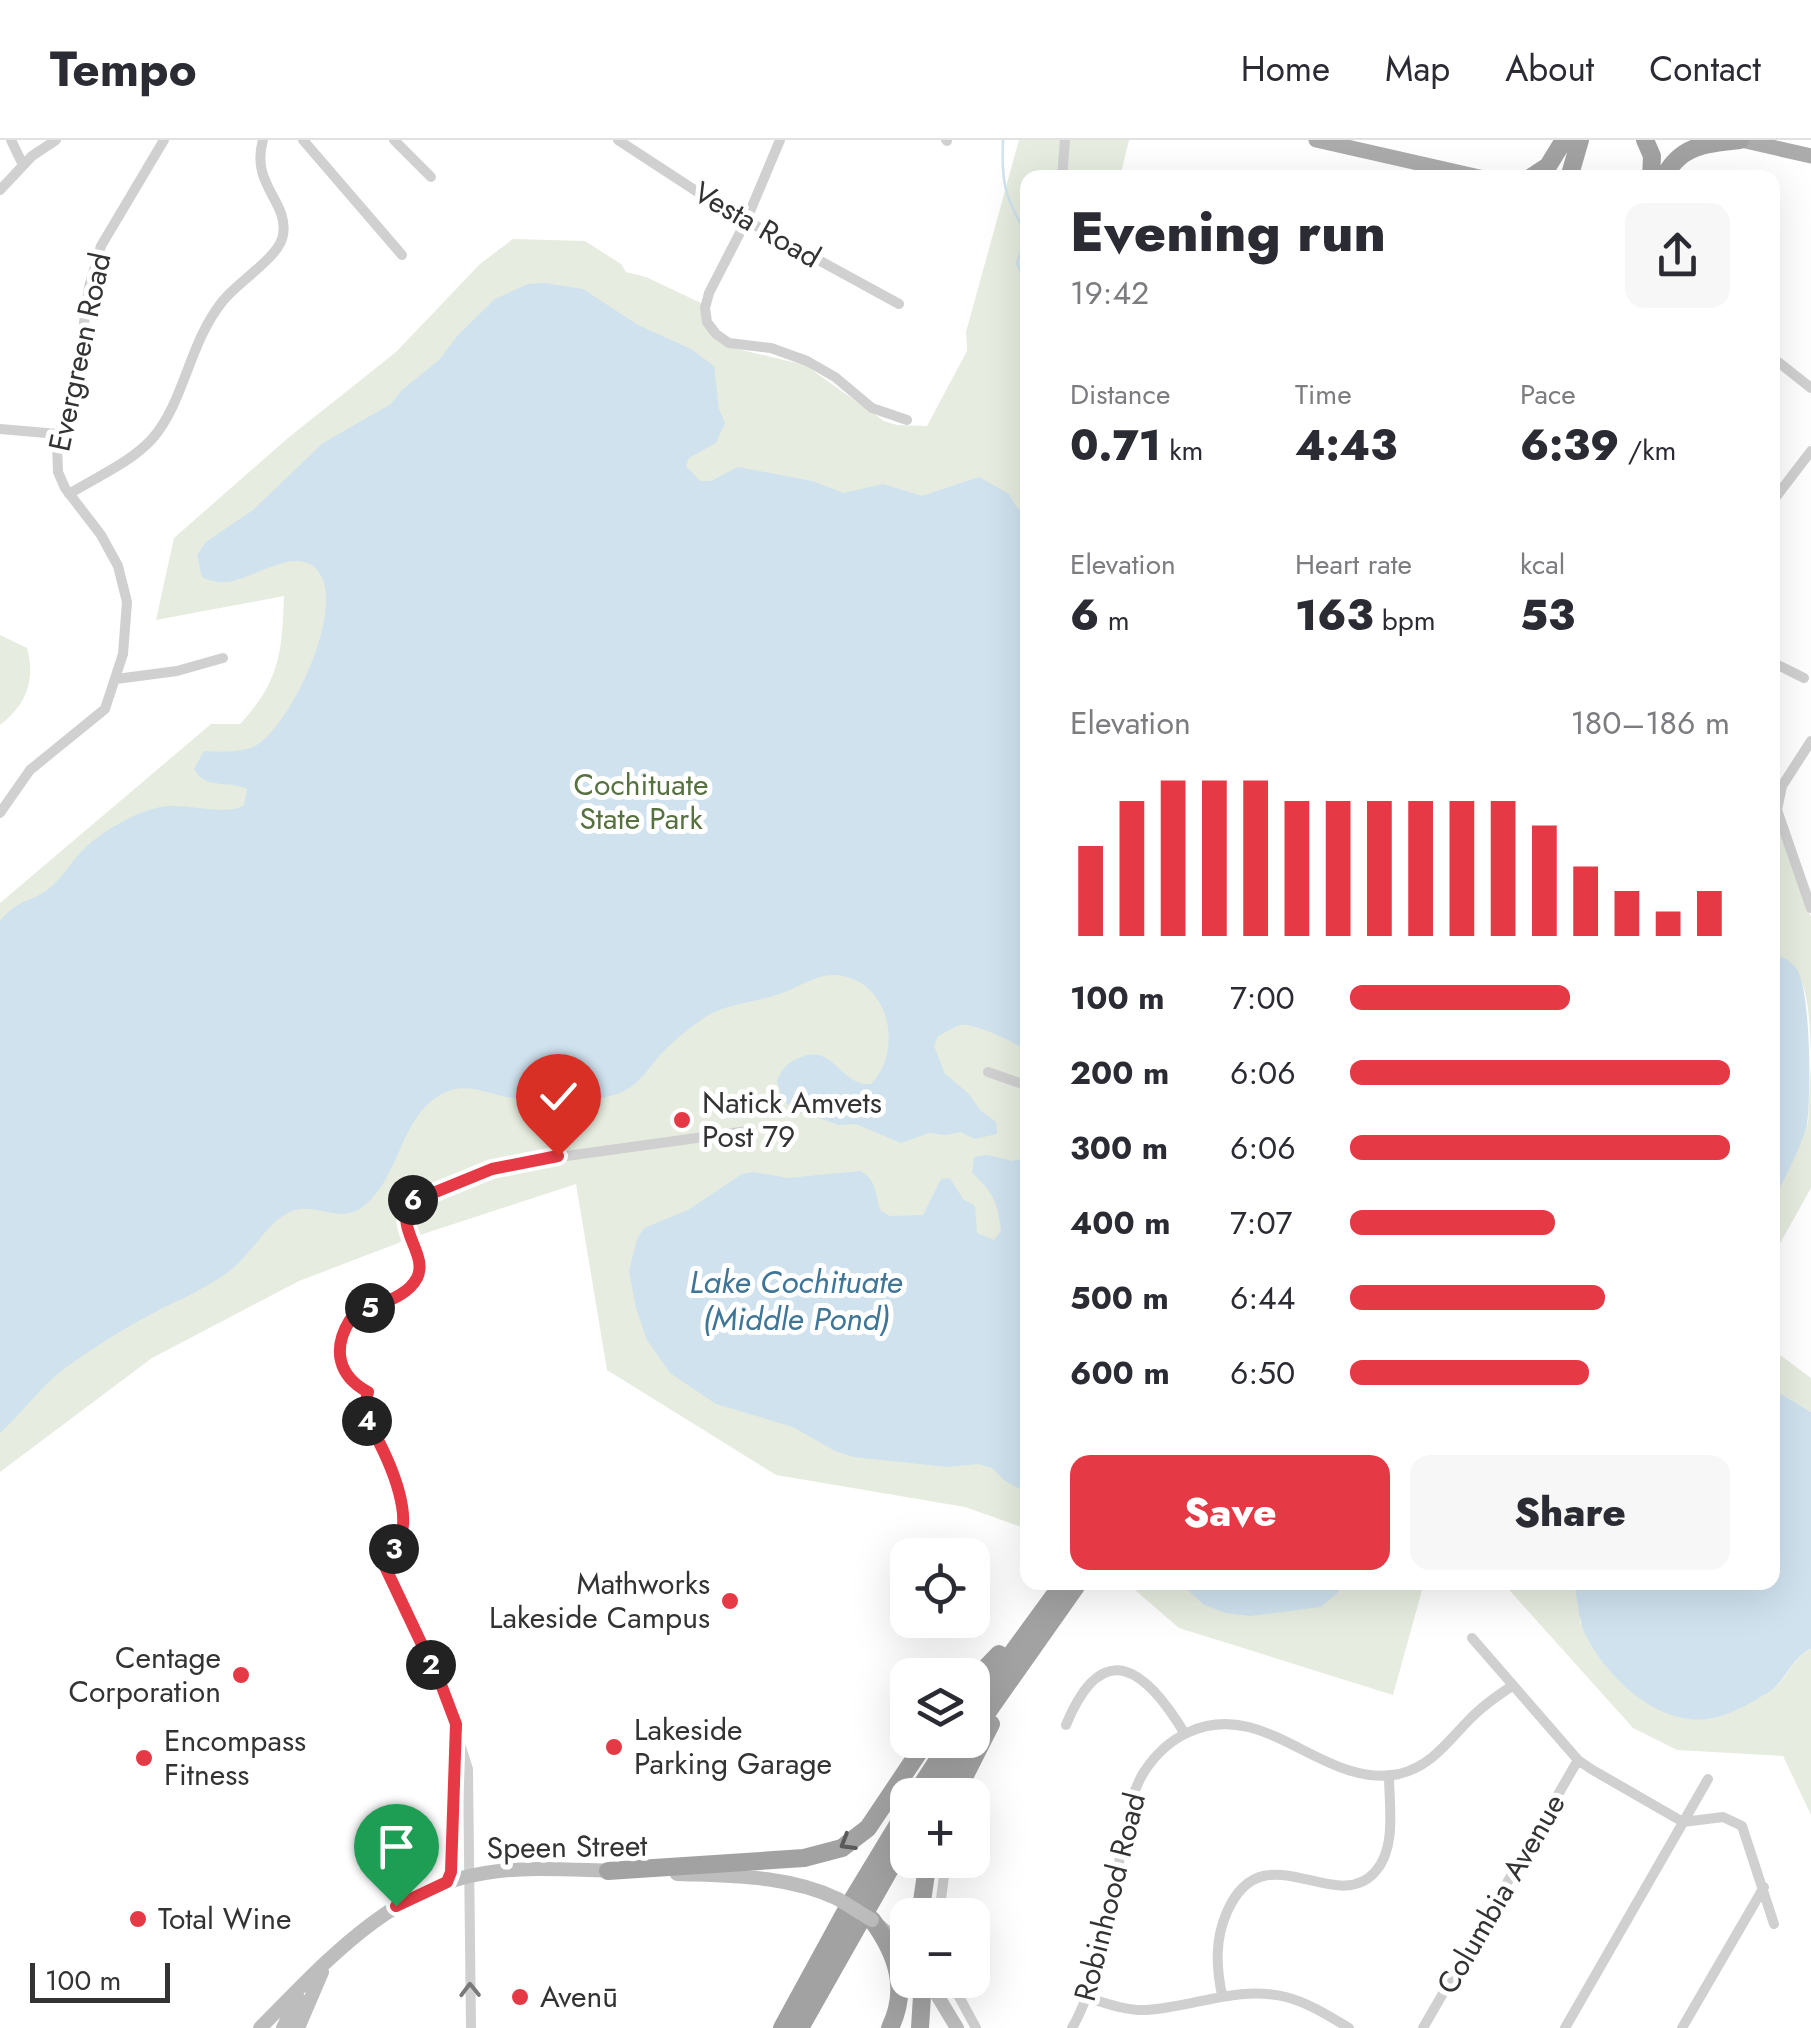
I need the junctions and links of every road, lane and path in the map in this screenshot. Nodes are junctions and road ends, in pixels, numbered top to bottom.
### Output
1 (11, 140) edge
2 (56, 140) edge
3 (164, 140) edge
4 (263, 140) edge
5 (303, 140) edge
6 (394, 140) edge
7 (618, 140) edge
8 (780, 140) edge
9 (1065, 140) edge
10 (1316, 140) edge
11 (1565, 140) edge
12 (1580, 140) edge
13 (1646, 140) edge
14 (1740, 140) edge
15 (1385, 148) edge
16 (1811, 156) edge
17 (23, 164) junction
18 (1063, 170) edge
19 (1425, 170) edge
20 (1542, 170) edge
21 (1558, 170) edge
22 (1571, 170) edge
23 (1651, 170) edge
24 (1669, 170) edge
25 (431, 177) dead end
26 (0, 190) edge
27 (746, 221) junction
28 (402, 255) dead end
29 (899, 304) dead end
30 (1780, 363) edge
31 (1811, 388) edge
32 (907, 420) dead end
33 (0, 429) edge
34 (58, 434) junction
35 (1811, 450) edge
36 (1780, 491) edge
37 (69, 494) junction
38 (222, 658) dead end
39 (120, 663) junction
40 (1780, 666) edge
41 (143, 676) junction
42 (1804, 678) dead end
43 (116, 679) junction
44 (1811, 740) edge
45 (1780, 796) edge
46 (0, 813) edge
47 (1780, 819) edge
48 (1811, 908) edge
49 (988, 1072) dead end
50 (1020, 1083) edge
51 (747, 1132) dead end
52 (1058, 1590) edge
53 (1059, 1590) edge
54 (1073, 1590) edge
55 (1472, 1638) dead end
56 (1032, 1647) junction
57 (990, 1663) edge
58 (990, 1684) edge
59 (1512, 1686) junction
60 (990, 1709) edge
61 (456, 1724) junction
62 (1066, 1725) dead end
63 (1186, 1734) junction
64 (916, 1758) edge
65 (1578, 1760) junction
66 (1388, 1775) junction
67 (964, 1778) edge
68 (1708, 1778) dead end
69 (1683, 1822) junction
70 (890, 1838) edge
71 (890, 1868) edge
72 (608, 1871) junction
73 (468, 1876) junction
74 (447, 1882) junction
75 (1764, 1888) junction
76 (872, 1920) junction
77 (1774, 1924) dead end
78 (890, 1936) edge
79 (330, 1959) junction
80 (1222, 1994) junction
81 (1086, 1997) junction
82 (925, 1998) edge
83 (927, 1998) edge
84 (935, 1998) edge
85 (960, 1998) edge
86 (260, 2028) edge
87 (283, 2028) edge
88 (298, 2028) edge
89 (471, 2028) edge
90 (782, 2028) edge
91 (800, 2028) edge
92 (890, 2028) edge
93 (920, 2028) edge
94 (928, 2028) edge
95 (956, 2028) edge
96 (976, 2028) edge
97 (1072, 2028) edge
98 (1349, 2028) edge
99 (1423, 2028) edge
100 (1566, 2028) edge
101 (1682, 2028) edge

1 - 17 street
2 - 17 street
3 - 34 street, Evergreen Road
4 - 37 street
5 - 28 street
6 - 25 street
7 - 27 street, Vesta Road
8 - 27 street
9 - 18 street
10 - 15 main road
11 - 20 highway
11 - 21 highway
12 - 22 highway
13 - 23 highway
14 - 16 main road
14 - 24 highway
15 - 19 main road
17 - 26 street
27 - 29 street, Vesta Road
27 - 32 street
30 - 31 street
33 - 34 street
34 - 37 street, Evergreen Road
35 - 36 street
37 - 39 street, Evergreen Road
38 - 41 street
39 - 41 street
39 - 43 street, Evergreen Road
40 - 42 street
41 - 43 street
43 - 46 street, Evergreen Road
44 - 45 street
47 - 48 street
49 - 50 street
51 - 61 street
52 - 57 highway
53 - 58 highway
54 - 56 highway
55 - 59 street
56 - 60 highway
56 - 67 highway
59 - 65 street
59 - 66 street
61 - 73 street
61 - 74 street
62 - 63 street
63 - 66 street
63 - 81 street, Robinhood Road
64 -> 72 highway
65 - 69 street
65 - 99 street, Columbia Avenue
66 - 80 street
68 - 69 street
69 - 75 street
69 - 100 street
70 - 90 highway
71 - 91 highway
72 - 73 main road, Speen Street
72 - 76 main road, Speen Street, bridge
73 - 74 main road, Speen Street
89 -> 73 street
74 - 79 main road, Speen Street
75 - 77 street
75 - 101 street
76 - 78 main road, Speen Street
76 - 92 highway
79 - 86 main road, Speen Street
79 - 87 main road
79 - 88 main road
80 - 81 street
80 - 98 street
81 - 97 street, Robinhood Road
82 - 93 highway
83 - 94 highway
84 - 95 main road
85 - 96 street

